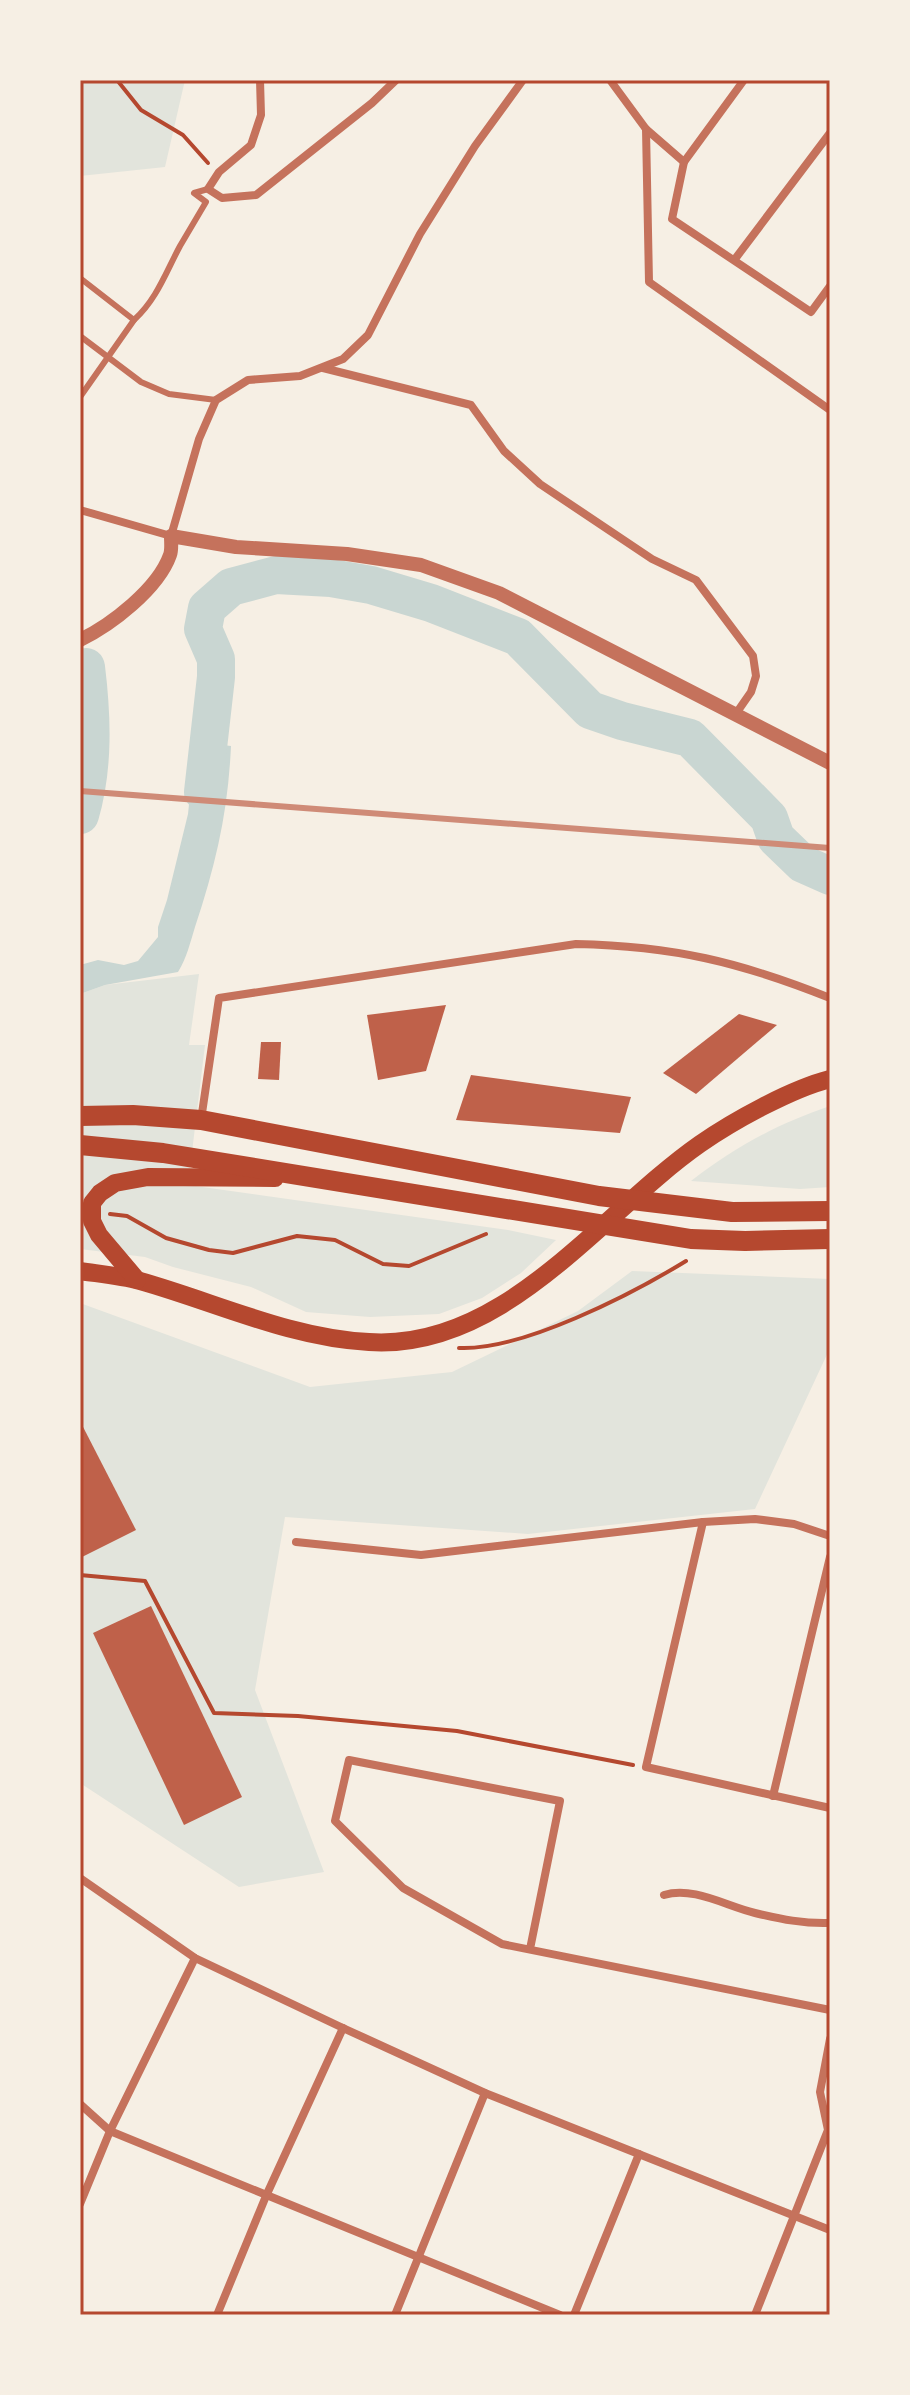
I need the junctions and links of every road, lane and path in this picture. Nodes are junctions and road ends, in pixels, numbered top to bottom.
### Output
1 (117, 80) edge
2 (260, 80) edge
3 (396, 80) edge
4 (523, 80) edge
5 (610, 80) edge
6 (744, 80) edge
7 (646, 129) junction
8 (830, 133) edge
9 (684, 162) junction
10 (217, 174) junction
11 (208, 189) junction
12 (735, 259) junction
13 (80, 278) edge
14 (830, 286) edge
15 (134, 320) junction
16 (80, 336) edge
17 (108, 358) junction
18 (322, 368) junction
19 (81, 392) edge
20 (216, 400) junction
21 (830, 410) edge
22 (80, 510) edge
23 (171, 536) junction
24 (80, 640) edge
25 (735, 715) junction
26 (830, 763) edge
27 (830, 998) edge
28 (830, 1079) edge
29 (80, 1116) edge
30 (201, 1120) junction
31 (80, 1145) edge
32 (314, 1178) junction
33 (830, 1211) edge
34 (90, 1212) junction
35 (486, 1234) dead end
36 (830, 1239) edge
37 (686, 1261) dead end
38 (80, 1271) edge
39 (137, 1280) junction
40 (453, 1347) dead end
41 (703, 1522) junction
42 (830, 1536) edge
43 (296, 1542) dead end
44 (830, 1557) edge
45 (80, 1575) edge
46 (646, 1767) junction
47 (773, 1796) junction
48 (830, 1808) edge
49 (80, 1878) edge
50 (664, 1895) dead end
51 (830, 1923) edge
52 (530, 1949) junction
53 (195, 1958) junction
54 (830, 2010) edge
55 (343, 2028) junction
56 (830, 2039) edge
57 (827, 2067) edge
58 (485, 2093) junction
59 (80, 2104) edge
60 (110, 2131) junction
61 (639, 2154) junction
62 (266, 2196) junction
63 (80, 2204) edge
64 (794, 2217) junction
65 (830, 2230) edge
66 (418, 2256) junction
67 (217, 2315) edge
68 (395, 2315) edge
69 (560, 2315) edge
70 (574, 2315) edge
71 (755, 2315) edge

1 - 10 path
2 - 10 street
3 - 11 street
4 - 18 street
5 - 7 street
6 - 9 street
7 - 9 street
7 - 21 street
8 - 12 street
9 - 12 street
10 - 11 street
11 - 15 lane
12 - 14 street
13 - 15 lane
15 - 17 lane
16 - 17 lane
17 - 19 lane
17 - 20 lane
18 - 20 street
18 - 25 street
20 - 23 street
22 - 23 street
23 - 24 street
23 - 25 street
25 - 26 street
27 - 30 street
28 - 39 main road
29 - 30 highway
30 - 33 highway
31 - 32 highway
32 - 34 main road
32 - 36 highway
34 - 35 path
34 - 39 main road
37 - 40 path
38 - 39 main road
41 - 42 street
41 - 43 street
41 - 46 street
44 - 47 street
45 - 46 path
46 - 47 street
47 - 48 street
49 - 53 street
50 - 51 street
52 - 52 street
52 - 54 street
53 - 55 street
53 - 60 street
55 - 58 street
55 - 62 street
56 - 57 street
57 - 64 street
58 - 61 street
58 - 66 street
59 - 60 street
60 - 62 street
60 - 63 street
61 - 64 street
61 - 70 street
62 - 66 street
62 - 67 street
64 - 65 street
64 - 71 street
66 - 68 street
66 - 69 street

